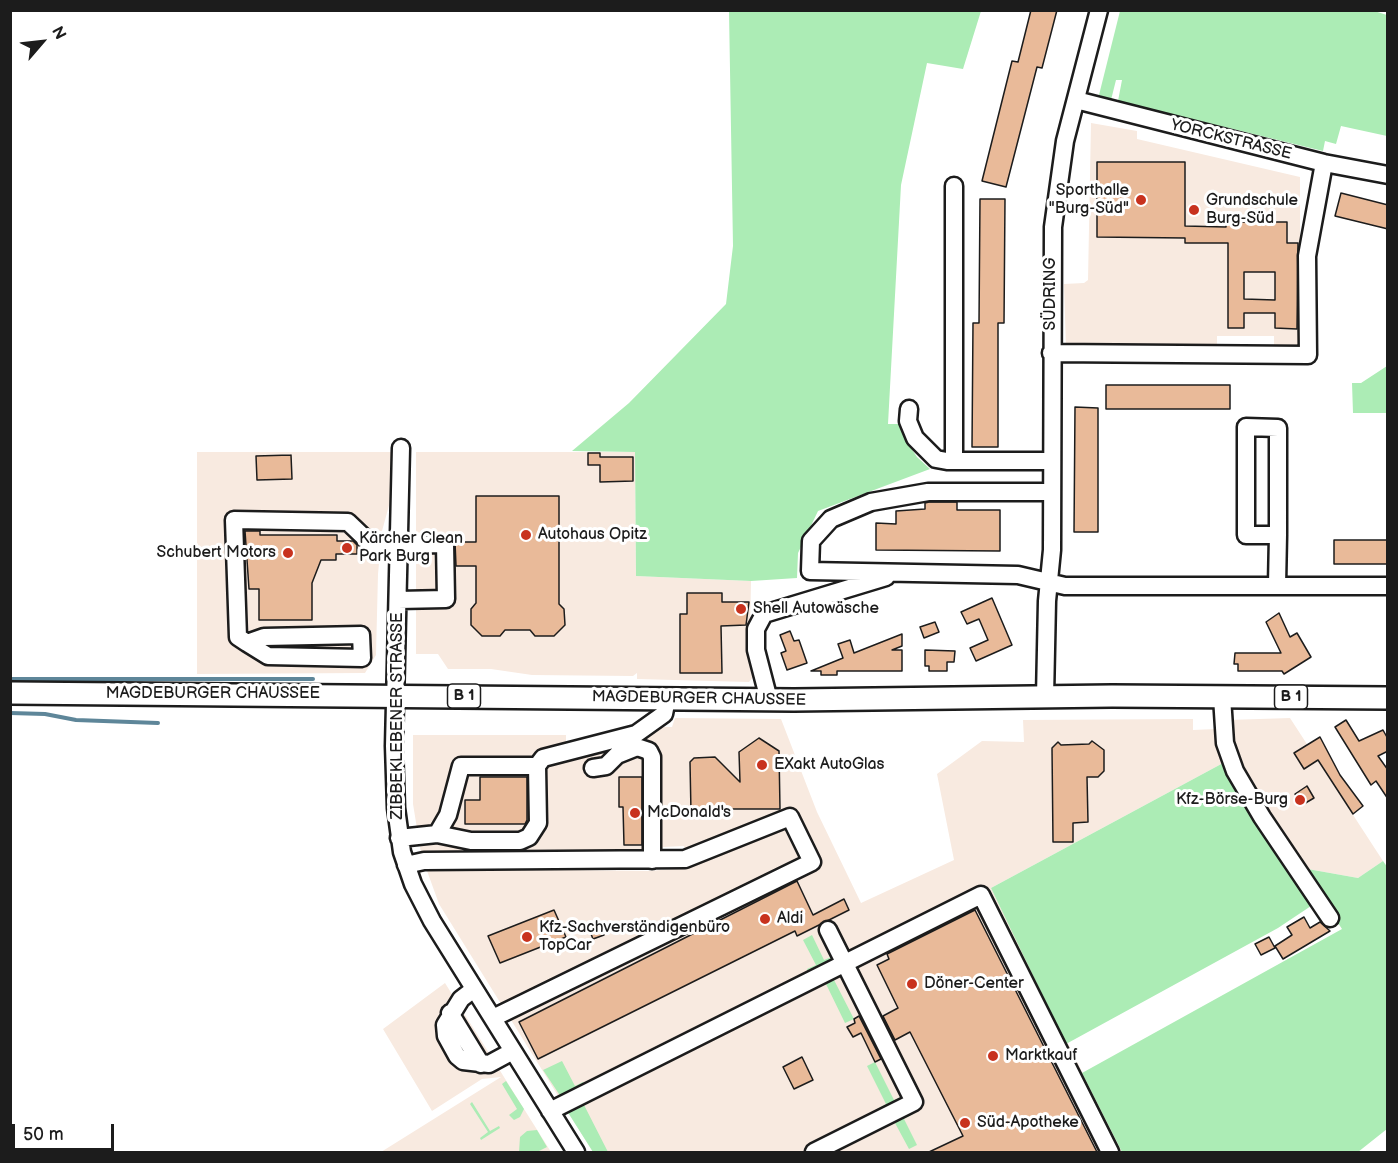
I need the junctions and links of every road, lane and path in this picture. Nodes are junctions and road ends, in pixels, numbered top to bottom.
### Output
1 (1099, 10) edge
2 (1076, 100) junction
3 (1324, 163) junction
4 (1388, 175) edge
5 (954, 186) dead end
6 (1051, 353) junction
7 (909, 409) dead end
8 (401, 448) dead end
9 (954, 461) junction
10 (1052, 461) junction
11 (1051, 492) junction
12 (1278, 535) junction
13 (398, 548) junction
14 (902, 572) junction
15 (1049, 583) junction
16 (1277, 585) junction
17 (1388, 586) edge
18 (398, 600) junction
19 (247, 643) junction
20 (10, 693) edge
21 (395, 696) junction
22 (1045, 697) junction
23 (1222, 698) junction
24 (1388, 698) edge
25 (667, 699) junction
26 (769, 700) junction
27 (537, 766) junction
28 (593, 768) dead end
29 (437, 834) junction
30 (399, 838) junction
31 (652, 860) junction
32 (406, 865) junction
33 (1330, 918) dead end
34 (828, 930) dead end
35 (844, 963) junction
36 (474, 989) junction
37 (493, 1018) junction
38 (513, 1051) junction
39 (550, 1111) junction
40 (576, 1152) edge
41 (814, 1152) edge
42 (1110, 1152) edge

1 - 2 street, SÜDRING
2 - 3 street, YORCKSTRASSE
2 - 6 street, SÜDRING
3 - 4 street, YORCKSTRASSE
3 - 6 street
5 - 9 street
6 - 10 street, SÜDRING
7 - 9 street
8 - 13 street, ZIBBEKLEBENER STRASSE
9 - 10 street
10 - 11 street, SÜDRING
11 - 14 street
11 - 15 street, SÜDRING
12 - 12 street
12 - 16 street
13 - 18 street, ZIBBEKLEBENER STRASSE
13 - 18 street
13 - 19 street
14 - 15 street
14 - 26 street
15 - 16 street
15 - 22 street, SÜDRING
16 - 17 street
18 - 21 street, ZIBBEKLEBENER STRASSE
19 - 19 street
20 - 21 main road, MAGDEBURGER CHAUSSEE / B 1
21 - 25 main road, MAGDEBURGER CHAUSSEE / B 1
21 - 30 street, ZIBBEKLEBENER STRASSE
22 - 23 main road, MAGDEBURGER CHAUSSEE / B 1
22 - 26 main road, MAGDEBURGER CHAUSSEE / B 1
23 - 24 main road, MAGDEBURGER CHAUSSEE / B 1
23 - 33 street
25 - 26 main road, MAGDEBURGER CHAUSSEE / B 1
25 - 27 street
27 - 29 street
27 - 29 street
28 - 31 street
29 - 30 street
30 - 32 street, ZIBBEKLEBENER STRASSE
31 - 32 street
31 - 37 street
32 - 36 street, ZIBBEKLEBENER STRASSE
34 - 35 street
35 - 39 street
35 - 41 street
35 - 42 street
36 - 37 street, ZIBBEKLEBENER STRASSE
36 - 38 street
37 - 38 street, ZIBBEKLEBENER STRASSE
38 - 39 street, ZIBBEKLEBENER STRASSE
39 - 40 street, ZIBBEKLEBENER STRASSE

